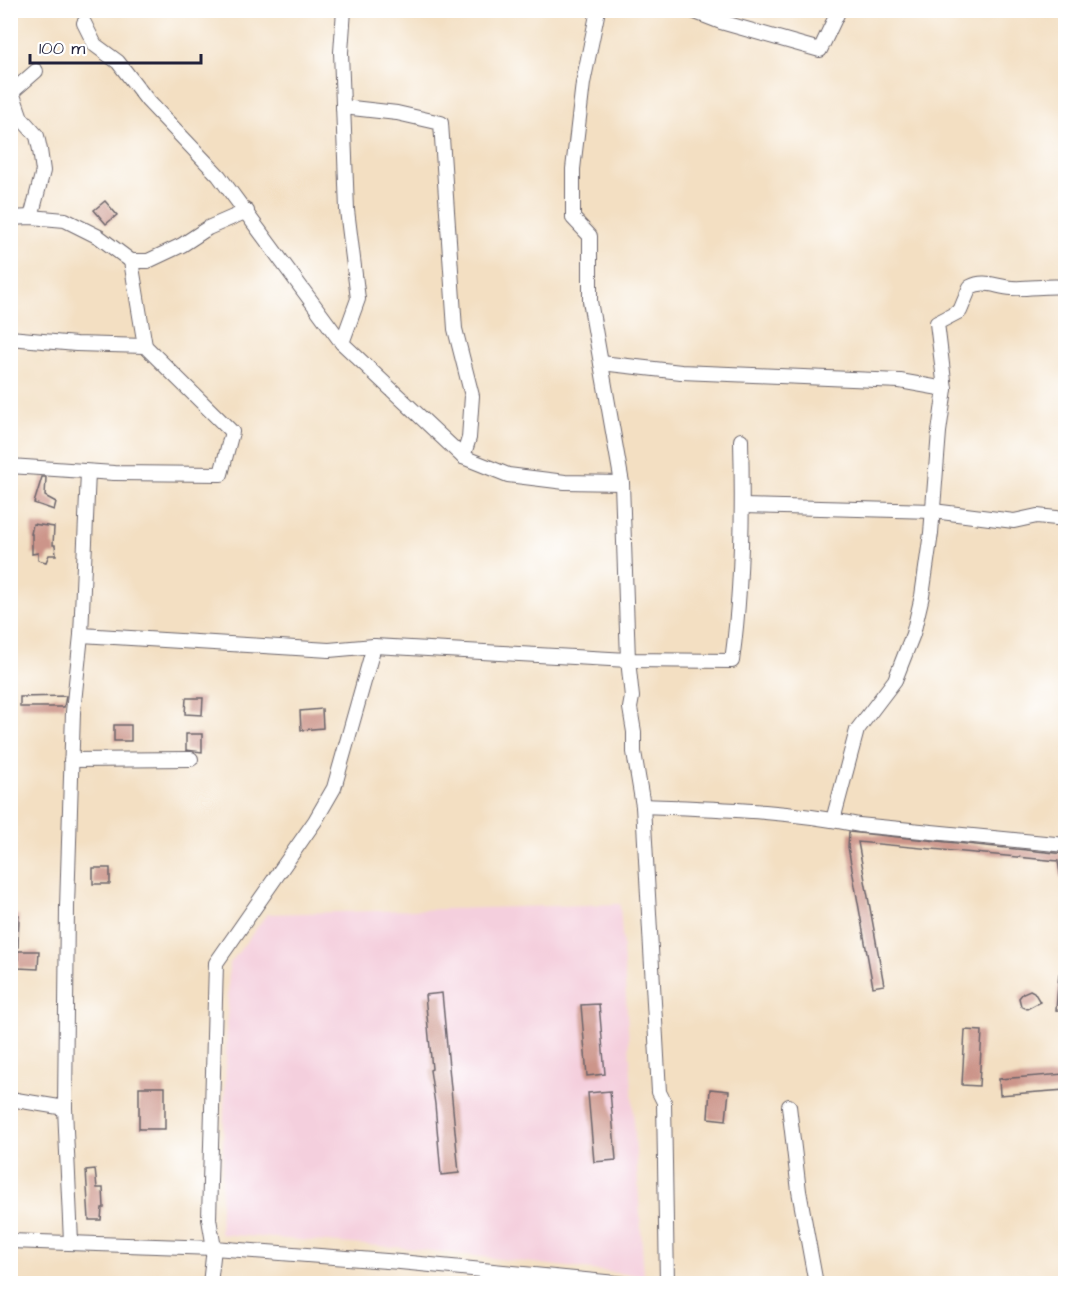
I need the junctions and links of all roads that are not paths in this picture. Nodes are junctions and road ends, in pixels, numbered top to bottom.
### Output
1 (344, 10) edge
2 (598, 10) edge
3 (690, 10) edge
4 (839, 10) edge
5 (84, 23) dead end
6 (36, 71) dead end
7 (343, 107) junction
8 (247, 211) junction
9 (31, 217) junction
10 (10, 218) edge
11 (131, 261) junction
12 (1065, 287) edge
13 (10, 338) edge
14 (342, 343) junction
15 (145, 346) junction
16 (601, 363) junction
17 (945, 389) junction
18 (741, 440) dead end
19 (463, 457) junction
20 (10, 466) edge
21 (88, 472) junction
22 (622, 483) junction
23 (743, 506) junction
24 (933, 512) junction
25 (1065, 519) edge
26 (81, 635) junction
27 (374, 646) junction
28 (628, 660) junction
29 (192, 759) dead end
30 (71, 760) junction
31 (643, 806) junction
32 (833, 820) junction
33 (1065, 845) edge
34 (10, 1099) edge
35 (789, 1106) dead end
36 (65, 1108) junction
37 (10, 1241) edge
38 (71, 1242) junction
39 (214, 1248) junction
40 (210, 1284) edge
41 (626, 1284) edge
42 (667, 1284) edge
43 (816, 1284) edge

1 - 7 street
2 - 16 street
3 - 4 street
5 - 8 street
6 - 9 street
7 - 14 street
7 - 19 street
8 - 11 street
8 - 14 street
9 - 10 street
9 - 11 street
11 - 15 street
12 - 17 street
13 - 15 street
14 - 19 street
15 - 21 street
16 - 17 street
16 - 22 street
17 - 24 street
18 - 23 street
19 - 22 street
20 - 21 street
21 - 26 street
22 - 28 street
23 - 24 street
23 - 28 street
24 - 25 street
24 - 32 street
26 - 27 street
26 - 30 street
27 - 28 street
27 - 39 street
28 - 31 street
29 - 30 street
30 - 36 street
31 - 32 street
31 - 42 street
32 - 33 street
34 - 36 street
35 - 43 street
36 - 38 street
37 - 38 street
38 - 39 street
39 - 40 street
39 - 41 street

